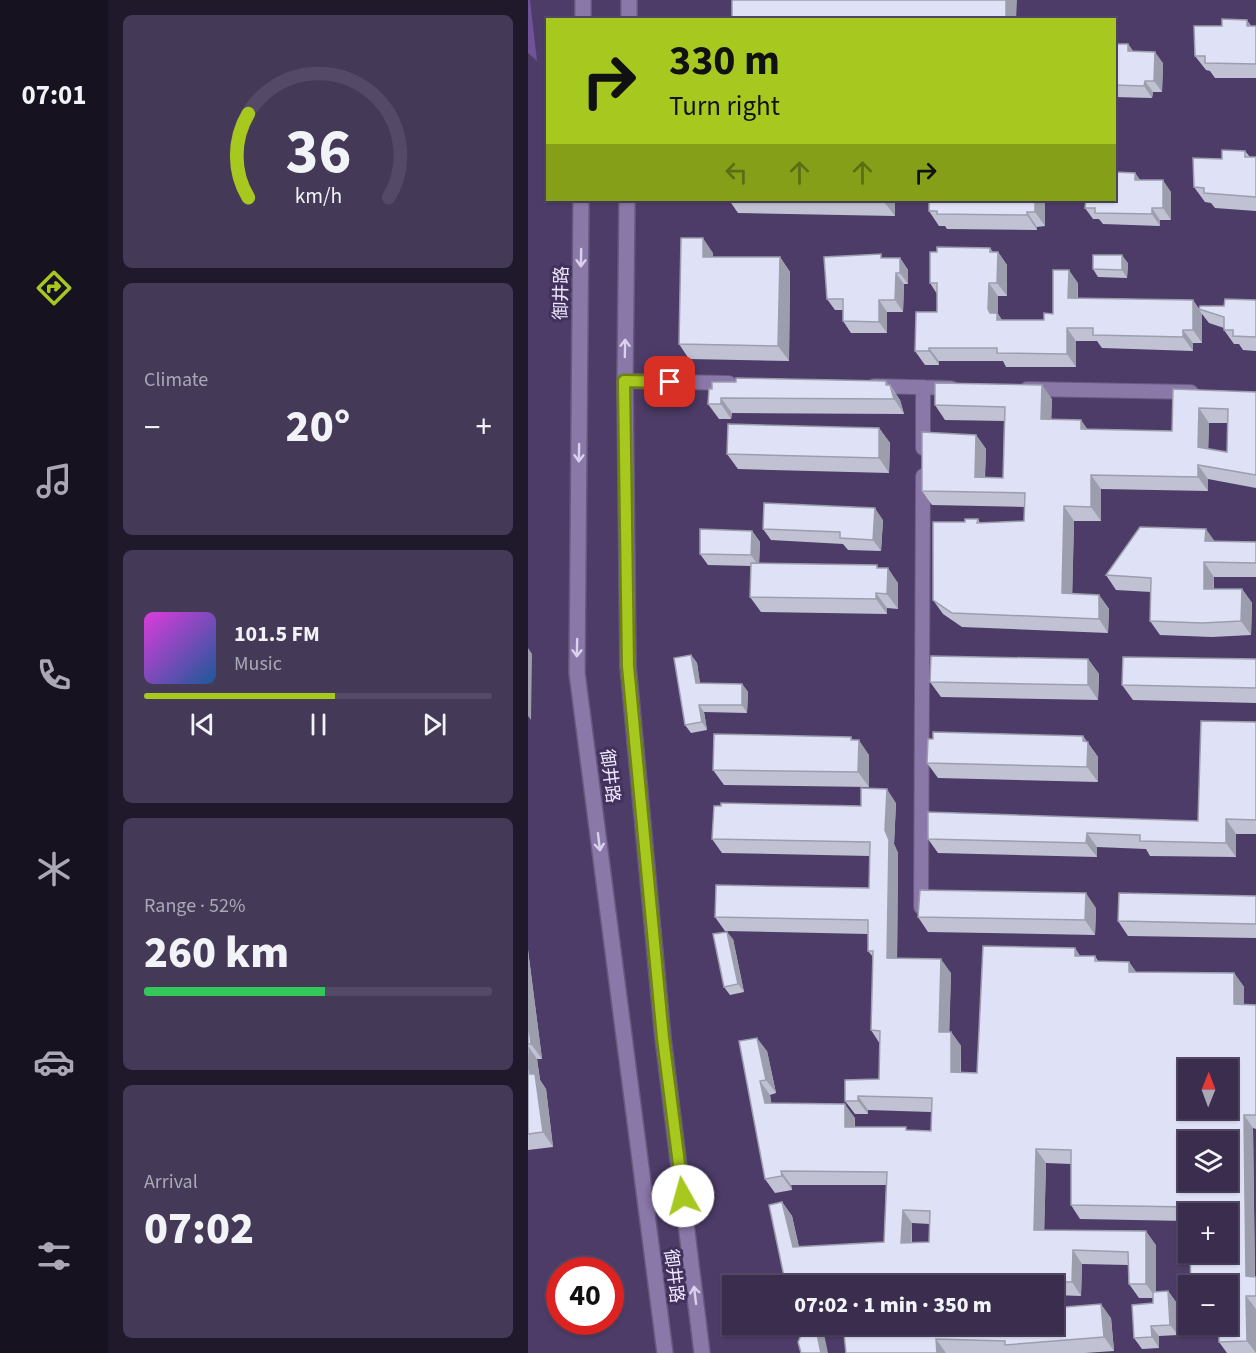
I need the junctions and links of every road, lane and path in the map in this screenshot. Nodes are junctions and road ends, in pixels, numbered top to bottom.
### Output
1 (583, 0) edge
2 (629, 0) edge
3 (583, 18) edge
4 (629, 18) edge
5 (581, 201) edge
6 (627, 201) edge
7 (624, 381) junction
8 (744, 384) edge
9 (864, 386) edge
10 (924, 387) junction
11 (971, 388) edge
12 (1018, 389) edge
13 (1209, 393) edge
14 (921, 907) edge
15 (664, 1353) edge
16 (702, 1353) edge

1 - 3 street
2 - 4 street
5 -> 15 street, 御井路
7 -> 6 street, 御井路
7 - 8 street
16 -> 7 street, 御井路
9 - 10 street
10 - 11 street
10 - 14 street
12 - 13 street

